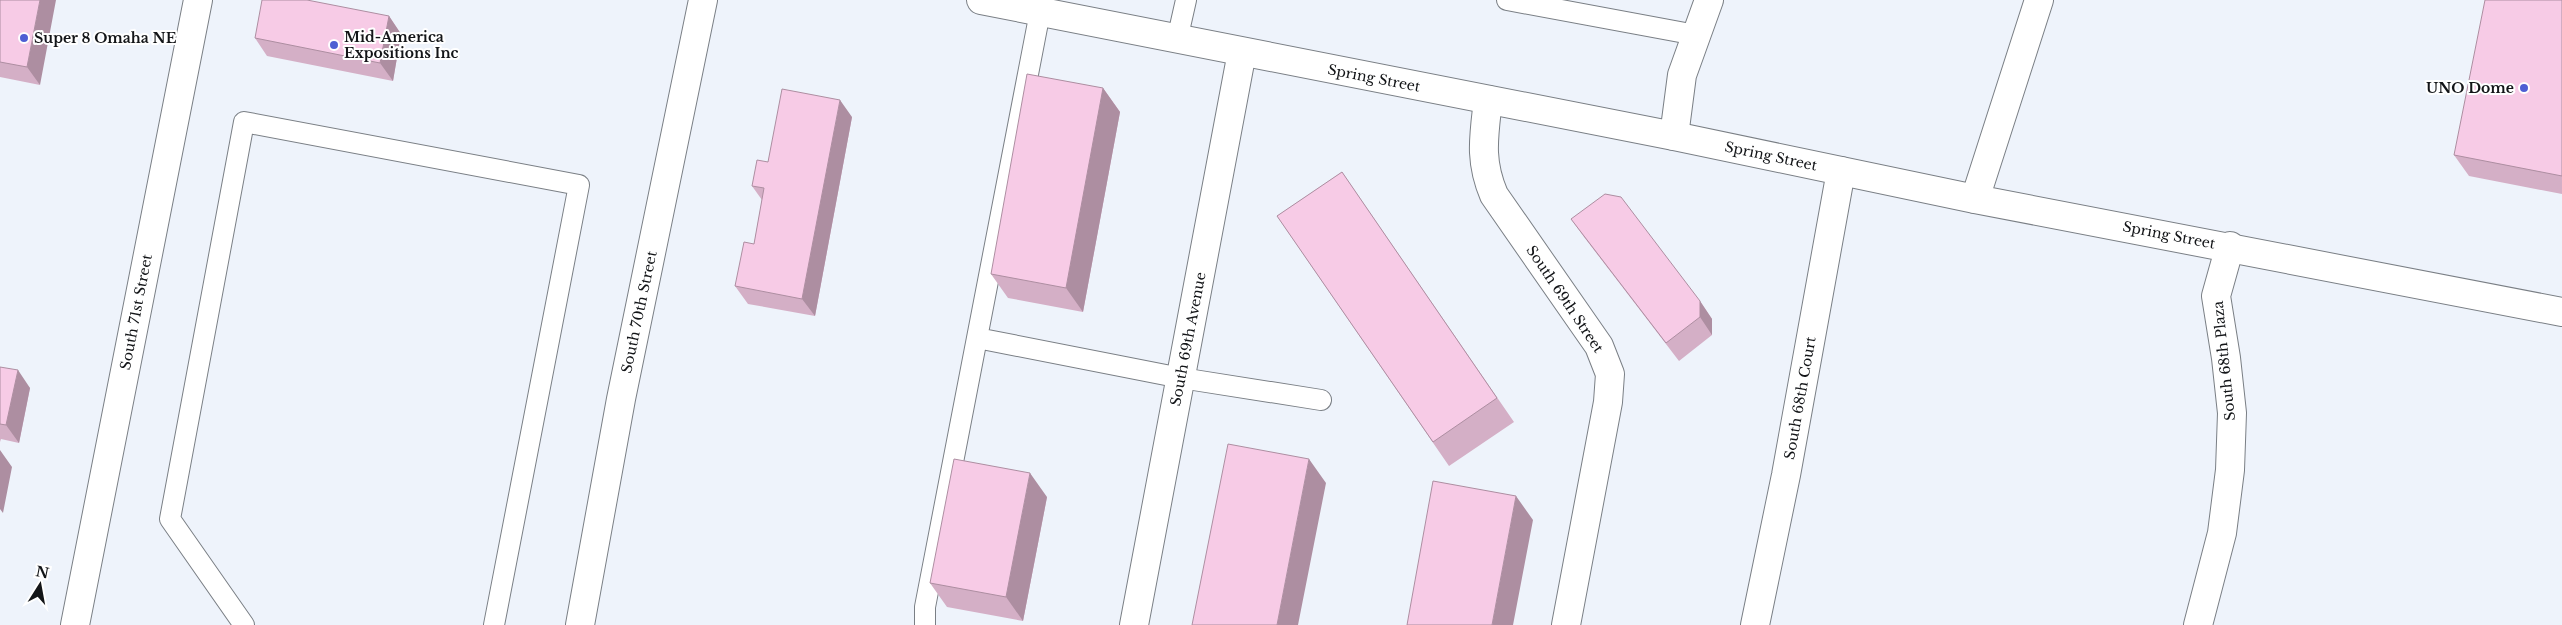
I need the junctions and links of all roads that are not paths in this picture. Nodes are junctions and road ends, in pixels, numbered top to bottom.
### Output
1 (198, 0) edge
2 (703, 0) edge
3 (981, 0) edge
4 (1186, 0) edge
5 (1507, 0) edge
6 (1709, 0) edge
7 (2039, 0) edge
8 (1040, 12) junction
9 (1696, 35) junction
10 (1177, 40) junction
11 (1242, 52) junction
12 (1488, 100) junction
13 (1674, 136) junction
14 (1841, 171) junction
15 (1975, 198) junction
16 (2230, 246) junction
17 (2562, 312) edge
18 (977, 338) junction
19 (1181, 378) junction
20 (1321, 400) dead end
21 (75, 625) edge
22 (244, 625) edge
23 (494, 625) edge
24 (580, 625) edge
25 (925, 625) edge
26 (1134, 625) edge
27 (1566, 625) edge
28 (1755, 625) edge
29 (2198, 625) edge

1 - 21 street, South 71st Street
2 - 24 street, South 70th Street
3 - 8 street, Spring Street
4 - 10 lane
5 - 9 lane
6 - 9 street
7 - 15 street
8 - 10 street, Spring Street
8 - 18 lane
9 - 13 street
10 - 11 street, Spring Street
11 - 12 street, Spring Street
11 - 19 street, South 69th Avenue
12 - 13 street, Spring Street
12 - 27 street, South 69th Street
13 - 14 street, Spring Street
14 - 15 street, Spring Street
14 - 28 street, South 68th Court
15 - 16 street, Spring Street
16 - 17 street, Spring Street
16 - 29 street, South 68th Plaza
18 - 19 lane
18 - 25 lane
19 - 20 lane
19 - 26 street, South 69th Avenue
22 - 23 lane

